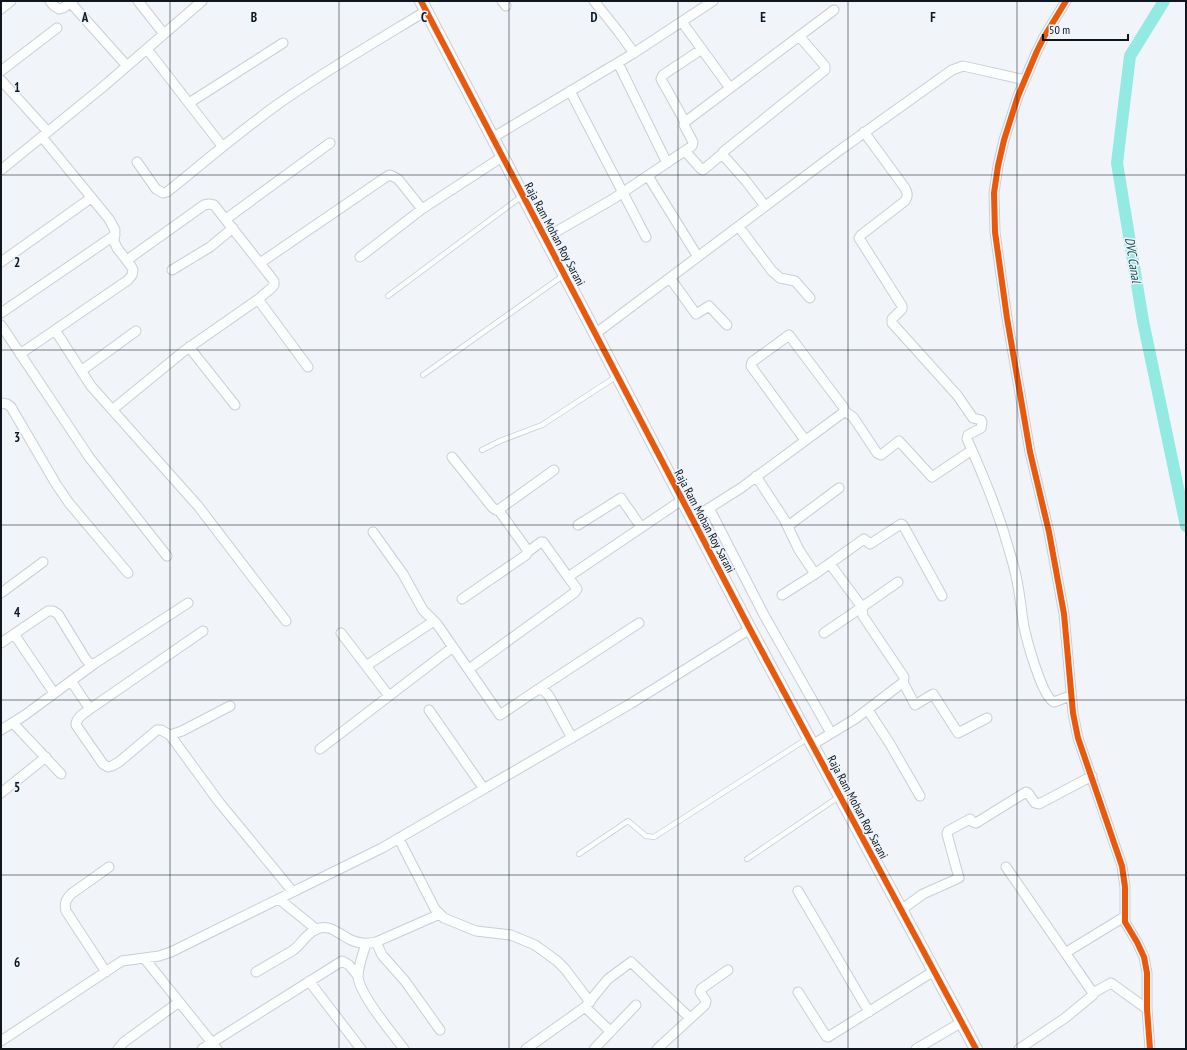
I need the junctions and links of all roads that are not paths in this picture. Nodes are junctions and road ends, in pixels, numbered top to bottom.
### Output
1 (11, 1) edge
2 (50, 1) edge
3 (138, 1) edge
4 (202, 1) edge
5 (594, 1) edge
6 (713, 1) edge
7 (1066, 1) edge
8 (71, 2) edge
9 (423, 6) edge
10 (1, 9) edge
11 (834, 10) dead end
12 (682, 22) junction
13 (57, 28) dead end
14 (164, 34) junction
15 (799, 36) junction
16 (283, 43) dead end
17 (148, 49) junction
18 (702, 50) junction
19 (634, 53) junction
20 (618, 63) junction
21 (127, 66) junction
22 (1, 71) edge
23 (1, 80) edge
24 (1024, 80) junction
25 (730, 88) junction
26 (570, 91) junction
27 (189, 103) junction
28 (685, 122) junction
29 (864, 132) junction
30 (45, 135) junction
31 (492, 138) junction
32 (330, 143) dead end
33 (222, 146) junction
34 (685, 151) junction
35 (722, 154) junction
36 (502, 157) junction
37 (137, 162) dead end
38 (668, 163) junction
39 (1, 170) edge
40 (648, 176) junction
41 (622, 193) junction
42 (522, 196) junction
43 (91, 198) junction
44 (765, 206) junction
45 (422, 209) junction
46 (226, 219) junction
47 (739, 227) junction
48 (233, 228) junction
49 (115, 235) junction
50 (646, 237) dead end
51 (545, 238) junction
52 (360, 257) dead end
53 (698, 257) junction
54 (127, 260) junction
55 (1, 262) edge
56 (260, 263) junction
57 (172, 270) dead end
58 (564, 275) junction
59 (670, 278) junction
60 (388, 296) dead end
61 (260, 298) junction
62 (810, 298) dead end
63 (1, 313) edge
64 (1, 325) edge
65 (727, 325) dead end
66 (55, 330) junction
67 (136, 331) dead end
68 (595, 334) junction
69 (189, 347) junction
70 (20, 354) junction
71 (308, 367) dead end
72 (81, 371) junction
73 (423, 375) dead end
74 (617, 376) junction
75 (1, 403) edge
76 (235, 405) dead end
77 (112, 410) junction
78 (844, 411) junction
79 (805, 440) junction
80 (482, 450) dead end
81 (972, 450) junction
82 (452, 457) dead end
83 (554, 470) dead end
84 (756, 476) junction
85 (839, 488) dead end
86 (682, 500) junction
87 (709, 508) junction
88 (500, 510) junction
89 (692, 519) junction
90 (578, 525) dead end
91 (788, 526) junction
92 (641, 528) junction
93 (373, 532) dead end
94 (528, 551) junction
95 (167, 556) dead end
96 (43, 562) dead end
97 (830, 564) junction
98 (128, 573) dead end
99 (815, 574) junction
100 (568, 577) junction
101 (898, 582) dead end
102 (1, 593) edge
103 (782, 596) dead end
104 (942, 596) dead end
105 (462, 599) dead end
106 (188, 603) dead end
107 (864, 606) junction
108 (286, 621) dead end
109 (434, 621) junction
110 (639, 623) dead end
111 (750, 629) junction
112 (203, 631) dead end
113 (341, 633) dead end
114 (824, 633) dead end
115 (14, 634) junction
116 (1, 643) edge
117 (453, 647) junction
118 (94, 664) junction
119 (366, 666) junction
120 (469, 669) junction
121 (71, 681) junction
122 (903, 684) junction
123 (537, 690) junction
124 (54, 694) junction
125 (389, 696) junction
126 (1070, 696) junction
127 (230, 706) dead end
128 (90, 709) junction
129 (429, 710) dead end
130 (868, 710) junction
131 (987, 718) dead end
132 (13, 723) junction
133 (1, 730) edge
134 (831, 734) junction
135 (170, 735) junction
136 (572, 738) junction
137 (810, 741) junction
138 (320, 749) dead end
139 (46, 757) junction
140 (61, 774) dead end
141 (1092, 776) junction
142 (484, 789) junction
143 (1, 793) edge
144 (840, 796) junction
145 (920, 796) dead end
146 (399, 839) junction
147 (579, 854) dead end
148 (747, 859) dead end
149 (109, 867) dead end
150 (1006, 867) dead end
151 (798, 891) dead end
152 (293, 892) junction
153 (279, 899) junction
154 (901, 910) junction
155 (440, 914) junction
156 (1124, 917) junction
157 (316, 929) junction
158 (376, 942) junction
159 (366, 944) junction
160 (1065, 953) junction
161 (144, 958) junction
162 (728, 970) dead end
163 (934, 971) junction
164 (106, 972) junction
165 (256, 972) dead end
166 (358, 976) junction
167 (309, 981) junction
168 (798, 992) dead end
169 (1093, 993) junction
170 (179, 1002) junction
171 (587, 1004) junction
172 (636, 1004) dead end
173 (1147, 1009) junction
174 (869, 1012) junction
175 (690, 1018) junction
176 (962, 1022) junction
177 (440, 1030) dead end
178 (610, 1031) junction
179 (1, 1041) edge
180 (214, 1046) edge
181 (531, 1048) edge
182 (118, 1049) edge
183 (202, 1049) edge
184 (361, 1049) edge
185 (404, 1049) edge
186 (594, 1049) edge
187 (657, 1049) edge
188 (916, 1049) edge
189 (976, 1049) edge
190 (1020, 1049) edge
191 (1150, 1049) edge

1 - 10 street
2 - 8 street
3 - 14 street
4 - 14 street
5 - 19 street
6 - 12 street
7 - 24 street
8 - 21 street
9 - 31 street, Raja Ram Mohan Roy Sarani
9 - 33 street
11 - 15 street
12 - 18 street
12 - 19 street
13 - 22 street
14 - 17 street
15 - 25 street
15 - 35 street
16 - 27 street
17 - 21 street
17 - 27 street
18 - 25 street
18 - 28 street
19 - 20 street
20 - 26 street
20 - 38 street
21 - 30 street
23 - 30 street
24 - 29 street
24 - 126 street
25 - 28 street
26 - 31 street
26 - 41 street
27 - 33 street
28 - 34 street
29 - 44 street
29 - 81 street
30 - 39 street
30 - 43 street
31 - 36 street, Raja Ram Mohan Roy Sarani
32 - 46 street
33 - 37 street
34 - 35 street
34 - 38 street
35 - 44 street
36 - 42 street, Raja Ram Mohan Roy Sarani
36 - 45 street
38 - 40 street
40 - 41 street
40 - 53 street
41 - 50 street
41 - 51 street
42 - 51 street, Raja Ram Mohan Roy Sarani
42 - 60 lane
43 - 49 street
43 - 55 street
44 - 47 street
45 - 52 street
45 - 56 street
46 - 48 street
46 - 54 street
47 - 53 street
47 - 62 street
48 - 56 street
48 - 57 street
49 - 54 street
49 - 63 street
51 - 58 street, Raja Ram Mohan Roy Sarani
53 - 59 street
54 - 66 street
56 - 61 street
58 - 68 street, Raja Ram Mohan Roy Sarani
58 - 73 lane
59 - 65 street
59 - 68 street
61 - 69 street
61 - 71 street
64 - 70 street
66 - 70 street
66 - 72 street
67 - 72 street
68 - 74 street, Raja Ram Mohan Roy Sarani
69 - 76 street
69 - 77 street
70 - 95 street
72 - 77 street
74 - 80 lane
74 - 86 street, Raja Ram Mohan Roy Sarani
75 - 98 street
77 - 108 street
78 - 79 street
78 - 79 street
78 - 81 street
79 - 84 street
81 - 126 street
82 - 88 street
83 - 88 street
84 - 87 street
84 - 91 street
85 - 91 street
86 - 89 street, Raja Ram Mohan Roy Sarani
86 - 92 street
87 - 89 street
87 - 134 street
88 - 94 street
89 - 111 street, Raja Ram Mohan Roy Sarani
90 - 92 street
91 - 99 street
92 - 100 street
93 - 109 street
94 - 100 street
94 - 105 street
96 - 102 street
97 - 99 street
97 - 104 street
97 - 107 street
99 - 103 street
100 - 120 street
101 - 107 street
106 - 118 street
107 - 114 street
107 - 122 street
109 - 117 street
109 - 119 street
110 - 123 street
111 - 136 street
111 - 137 street, Raja Ram Mohan Roy Sarani
112 - 128 street
113 - 119 street
115 - 116 street
115 - 118 street
115 - 124 street
117 - 120 street
117 - 125 street
118 - 121 street
119 - 125 street
120 - 123 street
121 - 124 street
121 - 128 street
122 - 130 street
122 - 131 street
123 - 136 street
124 - 132 street
125 - 138 street
126 - 141 street
127 - 135 street
128 - 135 street
129 - 142 street
130 - 134 street
130 - 145 street
132 - 133 street
132 - 139 street
134 - 137 street
135 - 152 street
136 - 142 street
137 - 144 street, Raja Ram Mohan Roy Sarani
137 - 147 lane
139 - 140 street
139 - 143 street
141 - 154 street
141 - 156 street
142 - 146 street
144 - 148 lane
144 - 154 street, Raja Ram Mohan Roy Sarani
146 - 152 street
146 - 155 street
149 - 164 street
150 - 160 street
151 - 174 street
152 - 153 street
153 - 157 street
153 - 161 street
154 - 163 street, Raja Ram Mohan Roy Sarani
155 - 158 street
155 - 171 street
156 - 160 street
156 - 173 street
157 - 159 street
157 - 165 street
158 - 159 street
158 - 177 street
159 - 166 street
160 - 169 street
161 - 164 street
161 - 170 street
162 - 175 street
163 - 174 street
163 - 176 street, Raja Ram Mohan Roy Sarani
164 - 179 street
166 - 167 street
166 - 185 street
167 - 180 street
167 - 184 street
168 - 174 street
169 - 173 street
169 - 190 street
170 - 180 street
170 - 182 street
171 - 175 street
171 - 178 street
171 - 181 street
172 - 178 street
173 - 191 street
175 - 187 street
176 - 188 street
176 - 189 street, Raja Ram Mohan Roy Sarani
178 - 186 street
180 - 183 street

